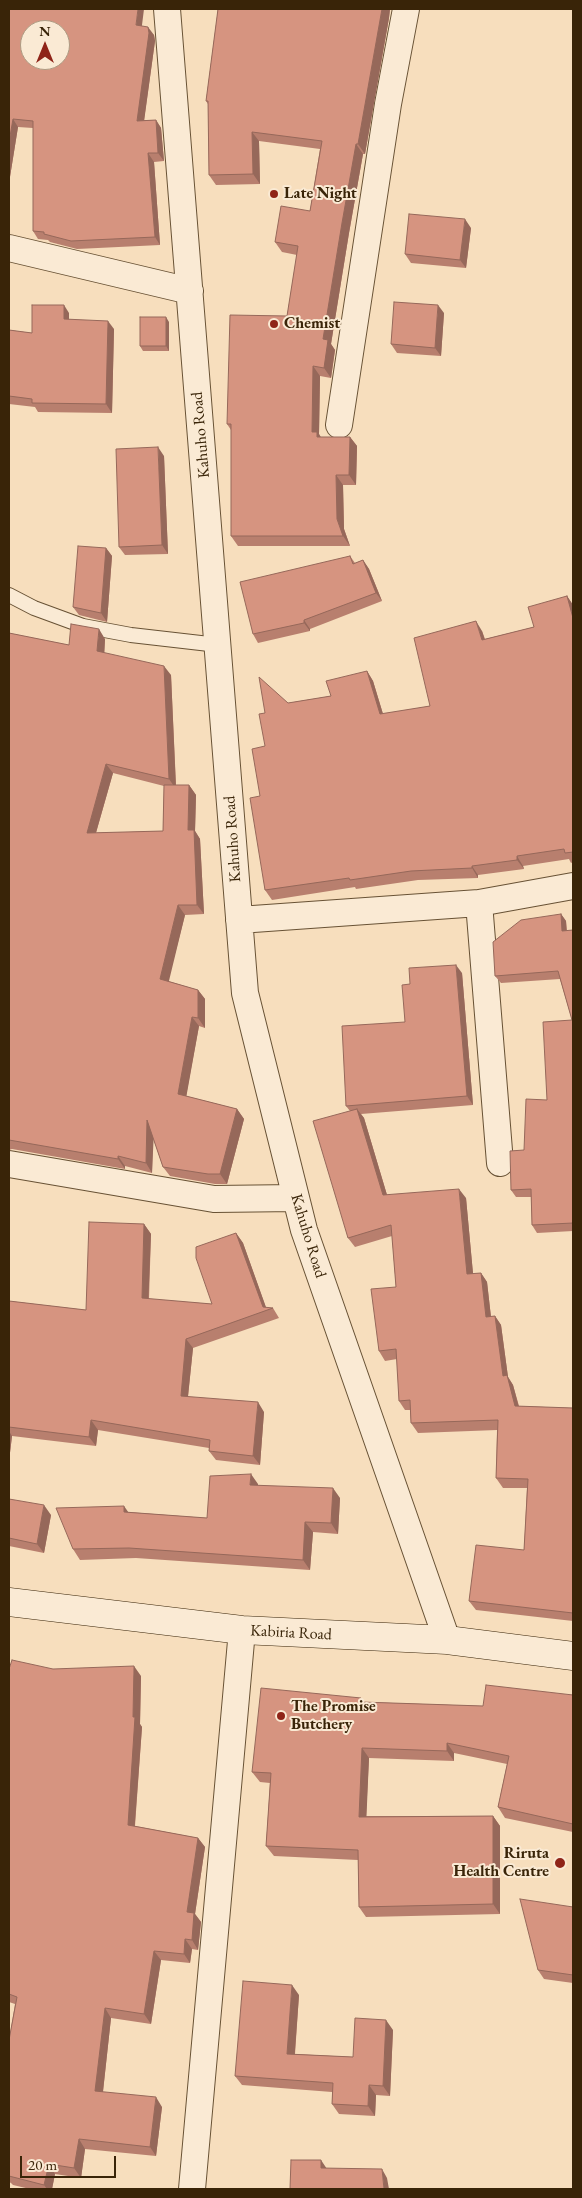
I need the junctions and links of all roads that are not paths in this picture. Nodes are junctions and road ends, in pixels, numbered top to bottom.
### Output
1 (167, 9) edge
2 (406, 9) edge
3 (9, 248) edge
4 (190, 291) junction
5 (338, 424) dead end
6 (9, 595) edge
7 (218, 645) junction
8 (573, 886) edge
9 (479, 903) junction
10 (239, 920) junction
11 (500, 1163) dead end
12 (9, 1164) edge
13 (296, 1198) junction
14 (9, 1602) edge
15 (242, 1630) junction
16 (446, 1640) junction
17 (573, 1656) edge
18 (192, 2189) edge

1 - 4 street, Kahuho Road
2 - 5 street
3 - 4 street
4 - 7 street, Kahuho Road
6 - 7 lane
7 - 10 street, Kahuho Road
8 - 9 street
9 - 10 street
9 - 11 street
10 - 13 street, Kahuho Road
12 - 13 street
13 - 16 street, Kahuho Road
14 - 15 main road, Kabiria Road
15 - 16 main road, Kabiria Road
15 - 18 street
16 - 17 main road, Kabiria Road

